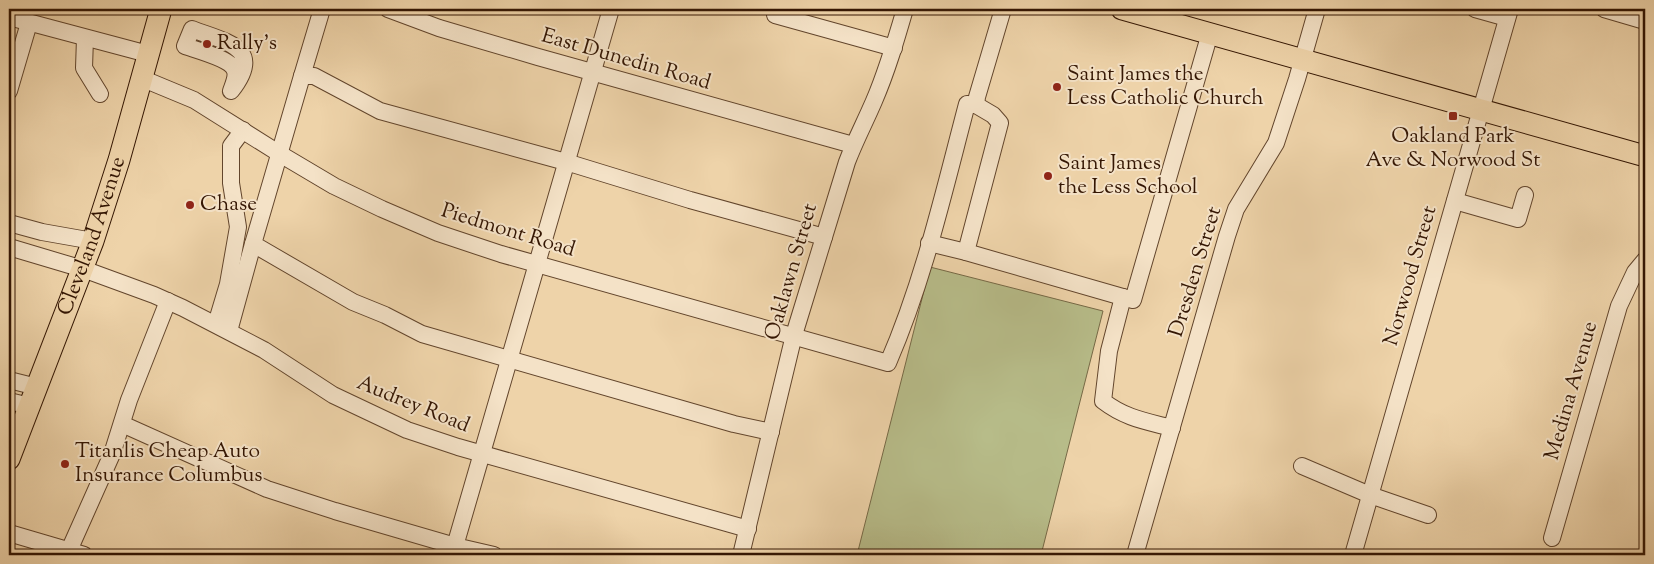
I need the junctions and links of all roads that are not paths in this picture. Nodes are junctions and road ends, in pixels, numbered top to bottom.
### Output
1 (161, 9) edge
2 (322, 9) edge
3 (388, 9) edge
4 (611, 9) edge
5 (906, 9) edge
6 (1003, 9) edge
7 (1122, 9) edge
8 (1317, 9) edge
9 (1475, 9) edge
10 (1604, 9) edge
11 (1508, 13) edge
12 (774, 15) dead end
13 (9, 17) edge
14 (1645, 21) edge
15 (29, 23) junction
16 (1210, 33) junction
17 (85, 38) junction
18 (894, 48) junction
19 (148, 54) junction
20 (1303, 59) junction
21 (592, 73) junction
22 (302, 76) junction
23 (141, 78) junction
24 (9, 91) edge
25 (231, 91) joint
26 (100, 94) dead end
27 (976, 106) junction
28 (1482, 110) junction
29 (243, 130) junction
30 (853, 145) junction
31 (280, 154) junction
32 (1645, 156) edge
33 (566, 162) junction
34 (1525, 195) dead end
35 (1455, 201) junction
36 (9, 223) edge
37 (824, 237) junction
38 (93, 241) junction
39 (929, 243) junction
40 (253, 244) junction
41 (9, 247) edge
42 (966, 252) junction
43 (1645, 260) edge
44 (537, 264) junction
45 (83, 269) junction
46 (1123, 297) junction
47 (168, 302) junction
48 (222, 328) junction
49 (794, 336) junction
50 (509, 359) junction
51 (9, 380) edge
52 (33, 396) junction
53 (9, 400) edge
54 (122, 424) junction
55 (1172, 428) junction
56 (771, 432) junction
57 (13, 437) edge
58 (482, 454) junction
59 (9, 459) edge
60 (1302, 466) dead end
61 (1370, 495) junction
62 (1428, 515) dead end
63 (748, 529) junction
64 (9, 533) edge
65 (1552, 538) dead end
66 (30, 548) edge
67 (454, 550) edge
68 (73, 554) edge
69 (494, 555) edge
70 (741, 555) edge
71 (1135, 555) edge
72 (1353, 555) edge

1 - 19 main road, Cleveland Avenue
2 - 22 street
3 - 21 street, East Dunedin Road
4 - 21 street
5 - 18 street, Oaklawn Street
6 - 27 street
7 - 16 main road
8 - 20 street, Dresden Street
9 - 11 street
10 - 14 street
11 - 28 street, Norwood Street
12 - 18 street
13 - 15 street
15 - 17 street
15 - 24 street
16 - 20 main road
16 - 46 street
17 - 19 street
17 - 26 street
18 - 30 street, Oaklawn Street
19 - 23 main road, Cleveland Avenue
20 - 28 main road
20 - 55 street, Dresden Street
21 - 30 street, East Dunedin Road
21 - 33 street
22 - 31 street
22 - 33 street
23 - 29 street, Piedmont Road
23 - 38 main road, Cleveland Avenue
25 - 25 street
27 - 39 street
27 - 42 street
28 - 32 main road
28 - 35 street, Norwood Street
29 - 31 street, Piedmont Road
29 - 48 street
30 - 37 street, Oaklawn Street
31 - 40 street
31 - 44 street, Piedmont Road
33 - 37 street
33 - 44 street
34 - 35 street
35 - 61 street, Norwood Street
36 - 38 street
37 - 49 street, Oaklawn Street
38 - 45 main road, Cleveland Avenue
39 - 42 street
39 - 49 street, Piedmont Road
40 - 48 street
40 - 50 street
41 - 45 street, Audrey Road
42 - 46 street
43 - 65 street, Medina Avenue
44 - 49 street, Piedmont Road
44 - 50 street
45 - 47 street, Audrey Road
45 - 52 main road, Cleveland Avenue
46 - 55 street
47 - 48 street, Audrey Road
47 - 54 street
48 - 58 street, Audrey Road
49 - 56 street, Oaklawn Street
50 - 56 street
50 - 58 street
51 - 52 street
52 - 53 street
52 - 57 main road, Cleveland Avenue
54 - 67 street
54 - 68 street
55 - 71 street, Dresden Street
56 - 63 street, Oaklawn Street
57 - 59 main road, Cleveland Avenue
58 - 63 street, Audrey Road
58 - 67 street
60 - 61 street
61 - 62 street
61 - 72 street, Norwood Street
63 - 70 street, Oaklawn Street
64 - 66 street
66 - 68 street
67 - 69 street

